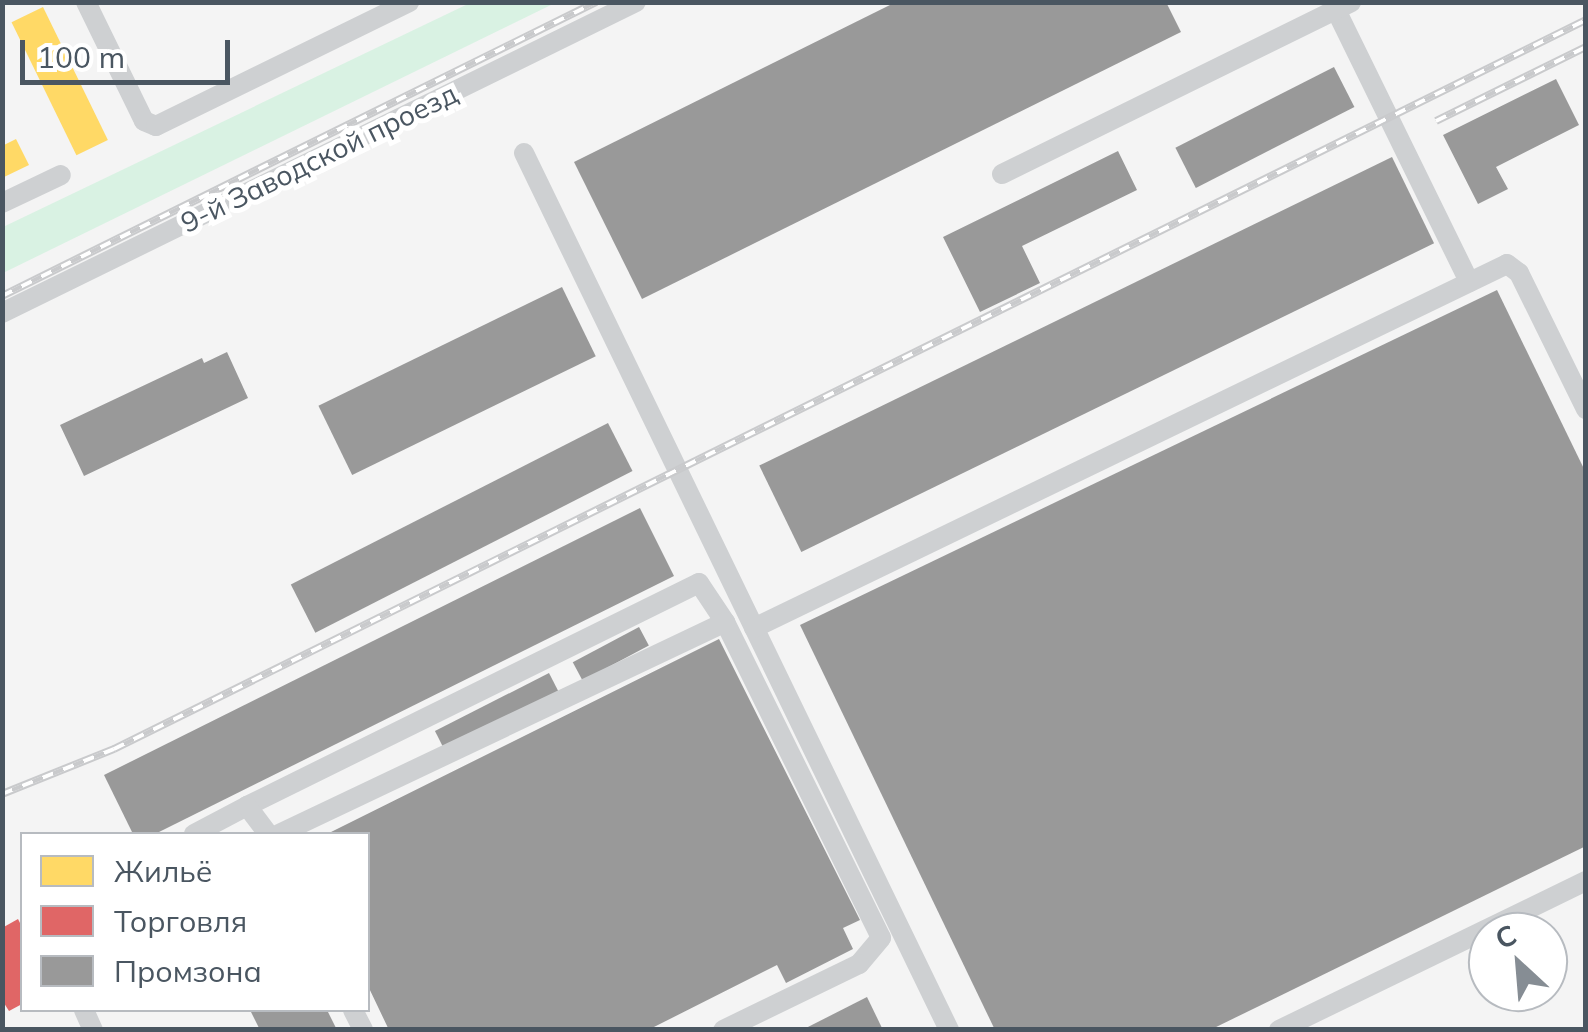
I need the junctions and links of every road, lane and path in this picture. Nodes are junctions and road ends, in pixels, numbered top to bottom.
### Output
1 (86, 2) edge
2 (409, 2) edge
3 (636, 2) edge
4 (1343, 6) edge
5 (524, 154) dead end
6 (1002, 174) dead end
7 (60, 175) dead end
8 (2, 203) edge
9 (1470, 282) junction
10 (2, 313) edge
11 (1586, 408) edge
12 (725, 622) junction
13 (754, 628) junction
14 (248, 806) junction
15 (198, 832) edge
16 (267, 832) edge
17 (283, 832) edge
18 (1586, 881) edge
19 (723, 1030) edge
20 (949, 1030) edge
21 (1278, 1030) edge

1 - 2 lane
3 - 10 lane, 9-й Заводской проезд
4 - 6 lane
4 - 9 lane
5 - 13 lane
7 - 8 lane
9 - 11 lane
9 - 13 lane
12 - 14 lane
12 - 17 lane
12 - 19 lane
13 - 20 lane
14 - 15 lane
14 - 16 lane
18 - 21 lane

